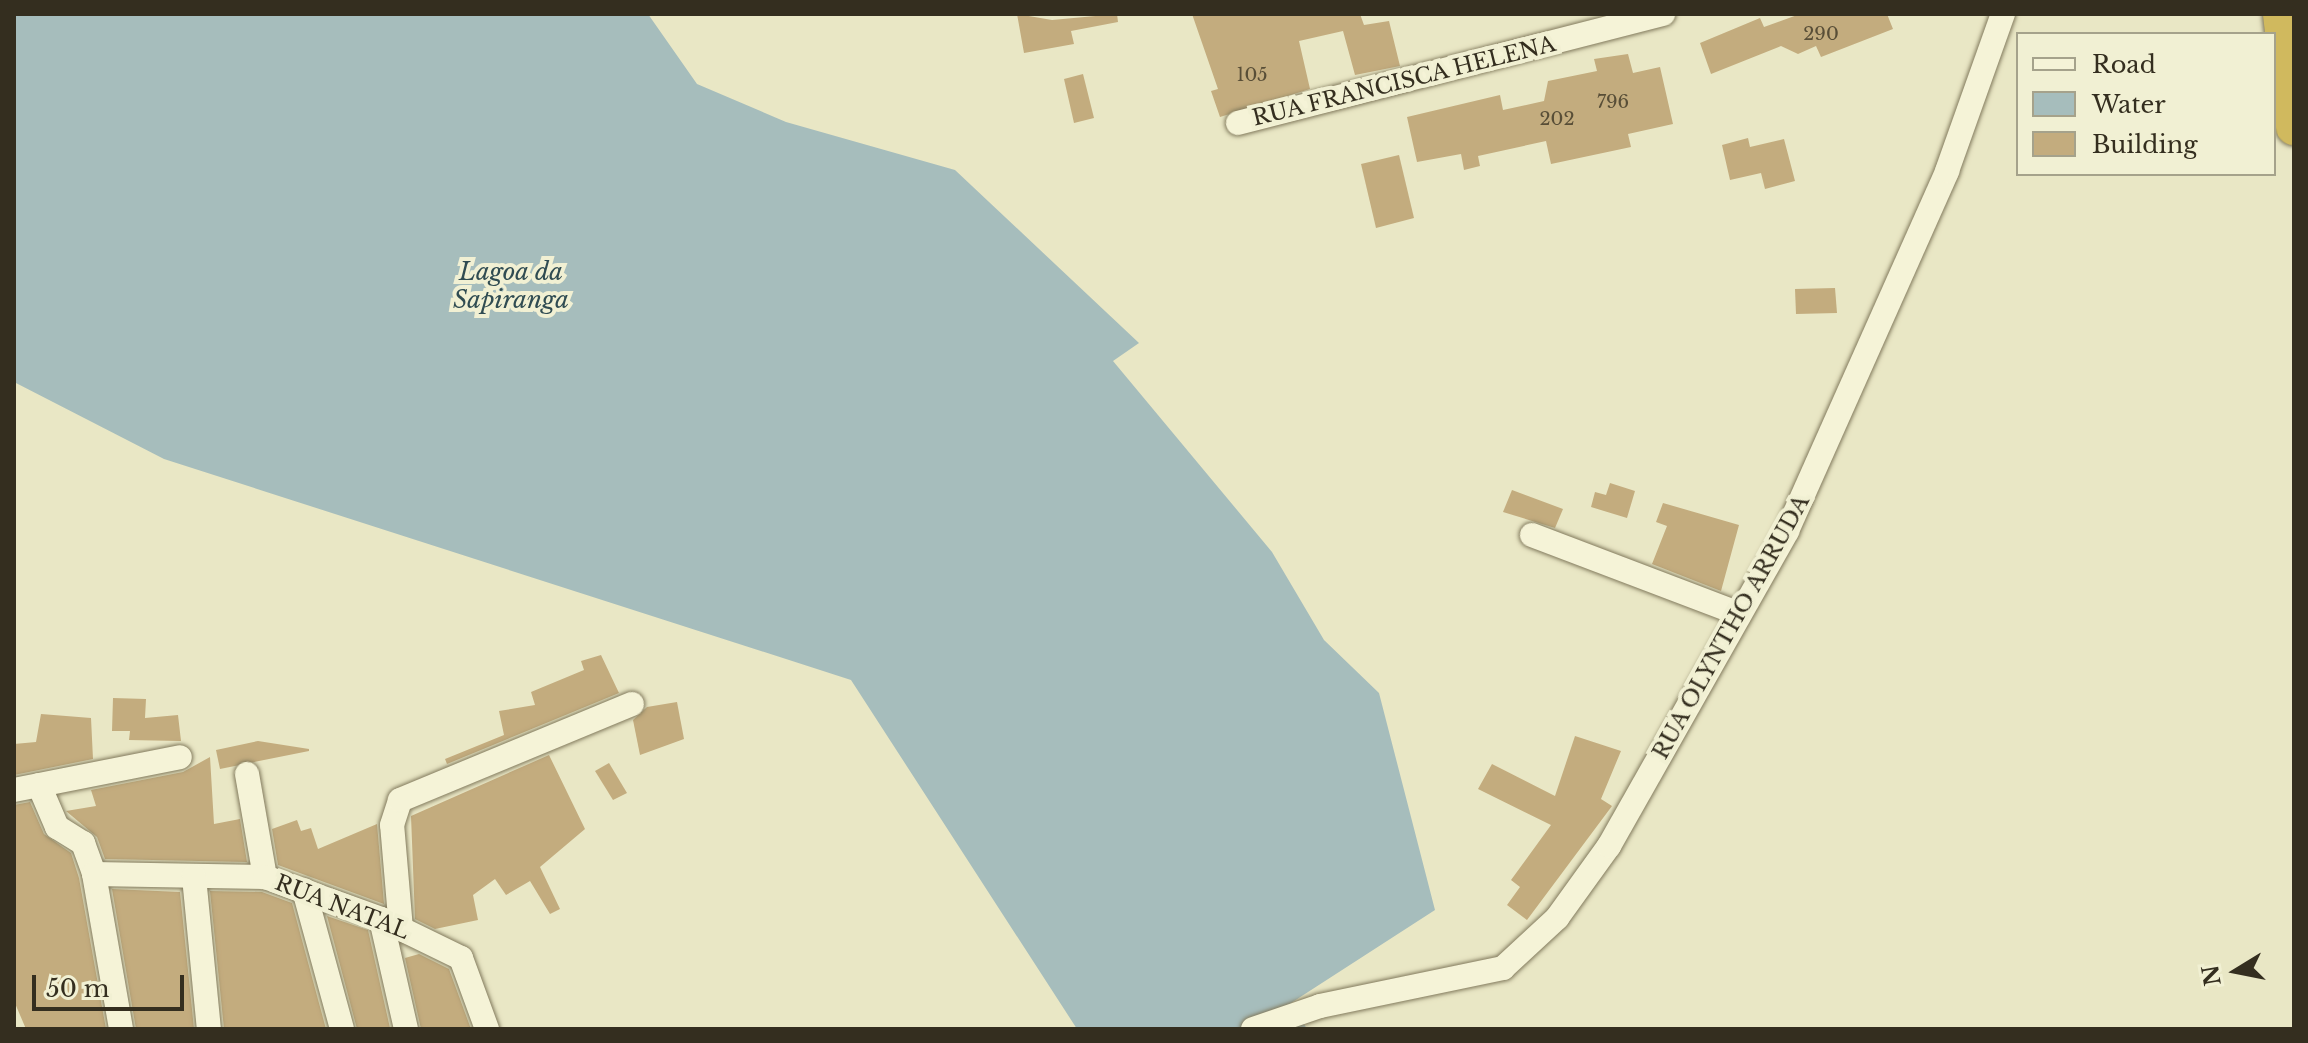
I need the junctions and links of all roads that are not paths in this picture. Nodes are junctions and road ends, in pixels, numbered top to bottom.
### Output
1 (1663, 14) edge
2 (2003, 14) edge
3 (2281, 14) edge
4 (1238, 123) dead end
5 (2294, 127) edge
6 (1532, 535) dead end
7 (1740, 614) junction
8 (632, 704) dead end
9 (180, 757) dead end
10 (247, 774) dead end
11 (39, 785) junction
12 (14, 790) edge
13 (94, 874) junction
14 (194, 877) junction
15 (265, 877) junction
16 (304, 890) junction
17 (391, 924) junction
18 (121, 1029) edge
19 (209, 1029) edge
20 (342, 1029) edge
21 (406, 1029) edge
22 (487, 1029) edge
23 (1253, 1029) edge

1 - 4 street, RUA FRANCISCA HELENA
2 - 7 street, RUA OLYNTHO ARRUDA
3 - 5 highway
6 - 7 street
7 - 23 street, RUA OLYNTHO ARRUDA
8 - 17 street
9 - 11 street
10 - 15 street
11 - 12 street
11 - 13 street
13 - 14 street, RUA NATAL
13 - 18 street
14 - 15 street, RUA NATAL
14 - 19 street
15 - 16 street, RUA NATAL
16 - 17 street, RUA NATAL
16 - 20 street
17 - 21 street
17 - 22 street, RUA NATAL

